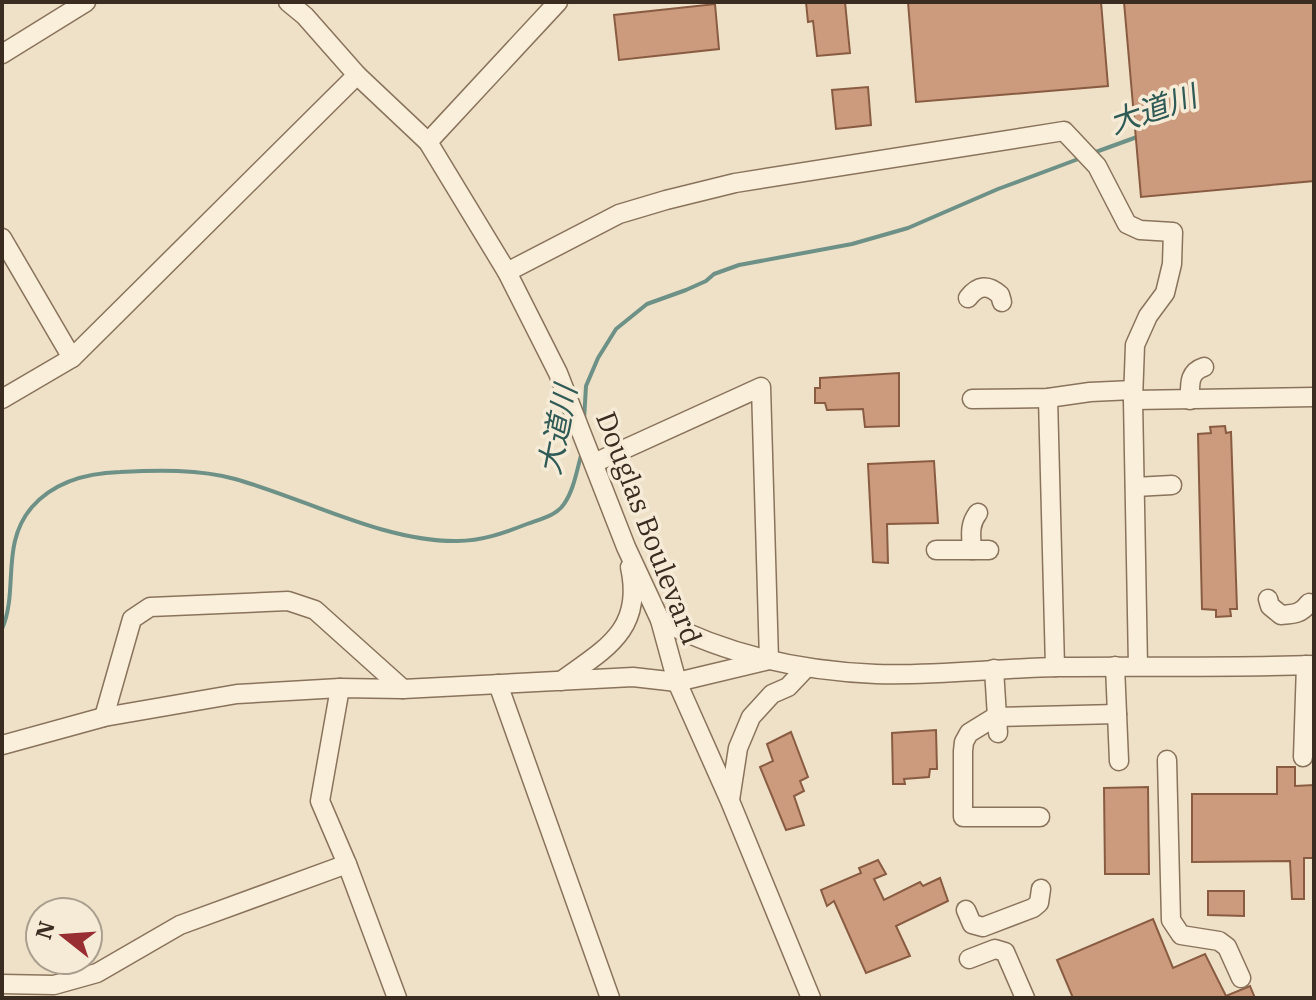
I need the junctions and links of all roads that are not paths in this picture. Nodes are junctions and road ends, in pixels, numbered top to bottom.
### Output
1 (86, 2) edge
2 (288, 2) edge
3 (558, 2) edge
4 (302, 9) edge
5 (2, 54) edge
6 (357, 75) junction
7 (428, 142) junction
8 (2, 238) edge
9 (507, 272) junction
10 (968, 298) dead end
11 (1002, 302) dead end
12 (72, 358) junction
13 (1204, 367) dead end
14 (1133, 395) junction
15 (1314, 397) edge
16 (1048, 398) junction
17 (2, 399) edge
18 (972, 399) dead end
19 (1190, 400) junction
20 (594, 463) junction
21 (1172, 485) dead end
22 (1135, 487) junction
23 (978, 513) dead end
24 (626, 547) junction
25 (936, 550) dead end
26 (1268, 599) dead end
27 (1309, 603) dead end
28 (660, 620) junction
29 (769, 660) junction
30 (1310, 665) edge
31 (1115, 666) junction
32 (1138, 666) junction
33 (1055, 667) junction
34 (806, 668) junction
35 (994, 669) junction
36 (561, 681) junction
37 (677, 682) junction
38 (498, 684) junction
39 (340, 688) junction
40 (403, 689) junction
41 (1117, 714) junction
42 (104, 717) junction
43 (996, 725) junction
44 (2, 745) edge
45 (1303, 757) dead end
46 (1167, 760) dead end
47 (1119, 761) dead end
48 (730, 801) junction
49 (1040, 817) dead end
50 (347, 864) junction
51 (1041, 889) dead end
52 (966, 910) dead end
53 (969, 959) dead end
54 (1241, 978) dead end
55 (2, 984) edge
56 (397, 998) edge
57 (610, 998) edge
58 (811, 998) edge
59 (1025, 998) edge

1 - 5 street
2 - 4 street, Douglas Boulevard
3 - 7 street
4 - 6 street, Douglas Boulevard
6 - 7 street, Douglas Boulevard
6 - 12 street
7 - 9 street, Douglas Boulevard
8 - 12 street
9 - 14 street
9 - 20 street, Douglas Boulevard
10 - 11 street
12 - 17 street
13 - 19 street
14 - 16 street
14 - 19 street
14 - 22 street
15 - 19 street
16 - 18 street
16 - 33 street
20 - 24 street, Douglas Boulevard
20 - 29 street
21 - 22 street
22 - 32 street
23 - 25 street
24 - 28 street, Douglas Boulevard
24 - 36 street
26 - 27 street
28 - 29 street
28 - 37 street, Douglas Boulevard
29 - 34 street
29 - 37 street
30 - 32 street
30 - 45 street
31 - 32 street
31 - 33 street
31 - 41 street
33 - 35 street
34 - 35 street
34 - 48 street
35 - 43 street
36 - 37 street
36 - 38 street
37 - 48 street, Douglas Boulevard
38 - 40 street
38 - 57 street
39 - 40 street
39 - 42 street
39 - 50 street
40 - 42 street
41 - 43 street
41 - 47 street
42 - 44 street
43 - 49 street
46 - 54 street
48 - 58 street, Douglas Boulevard
50 - 55 street
50 - 56 street
51 - 52 street
53 - 59 street

